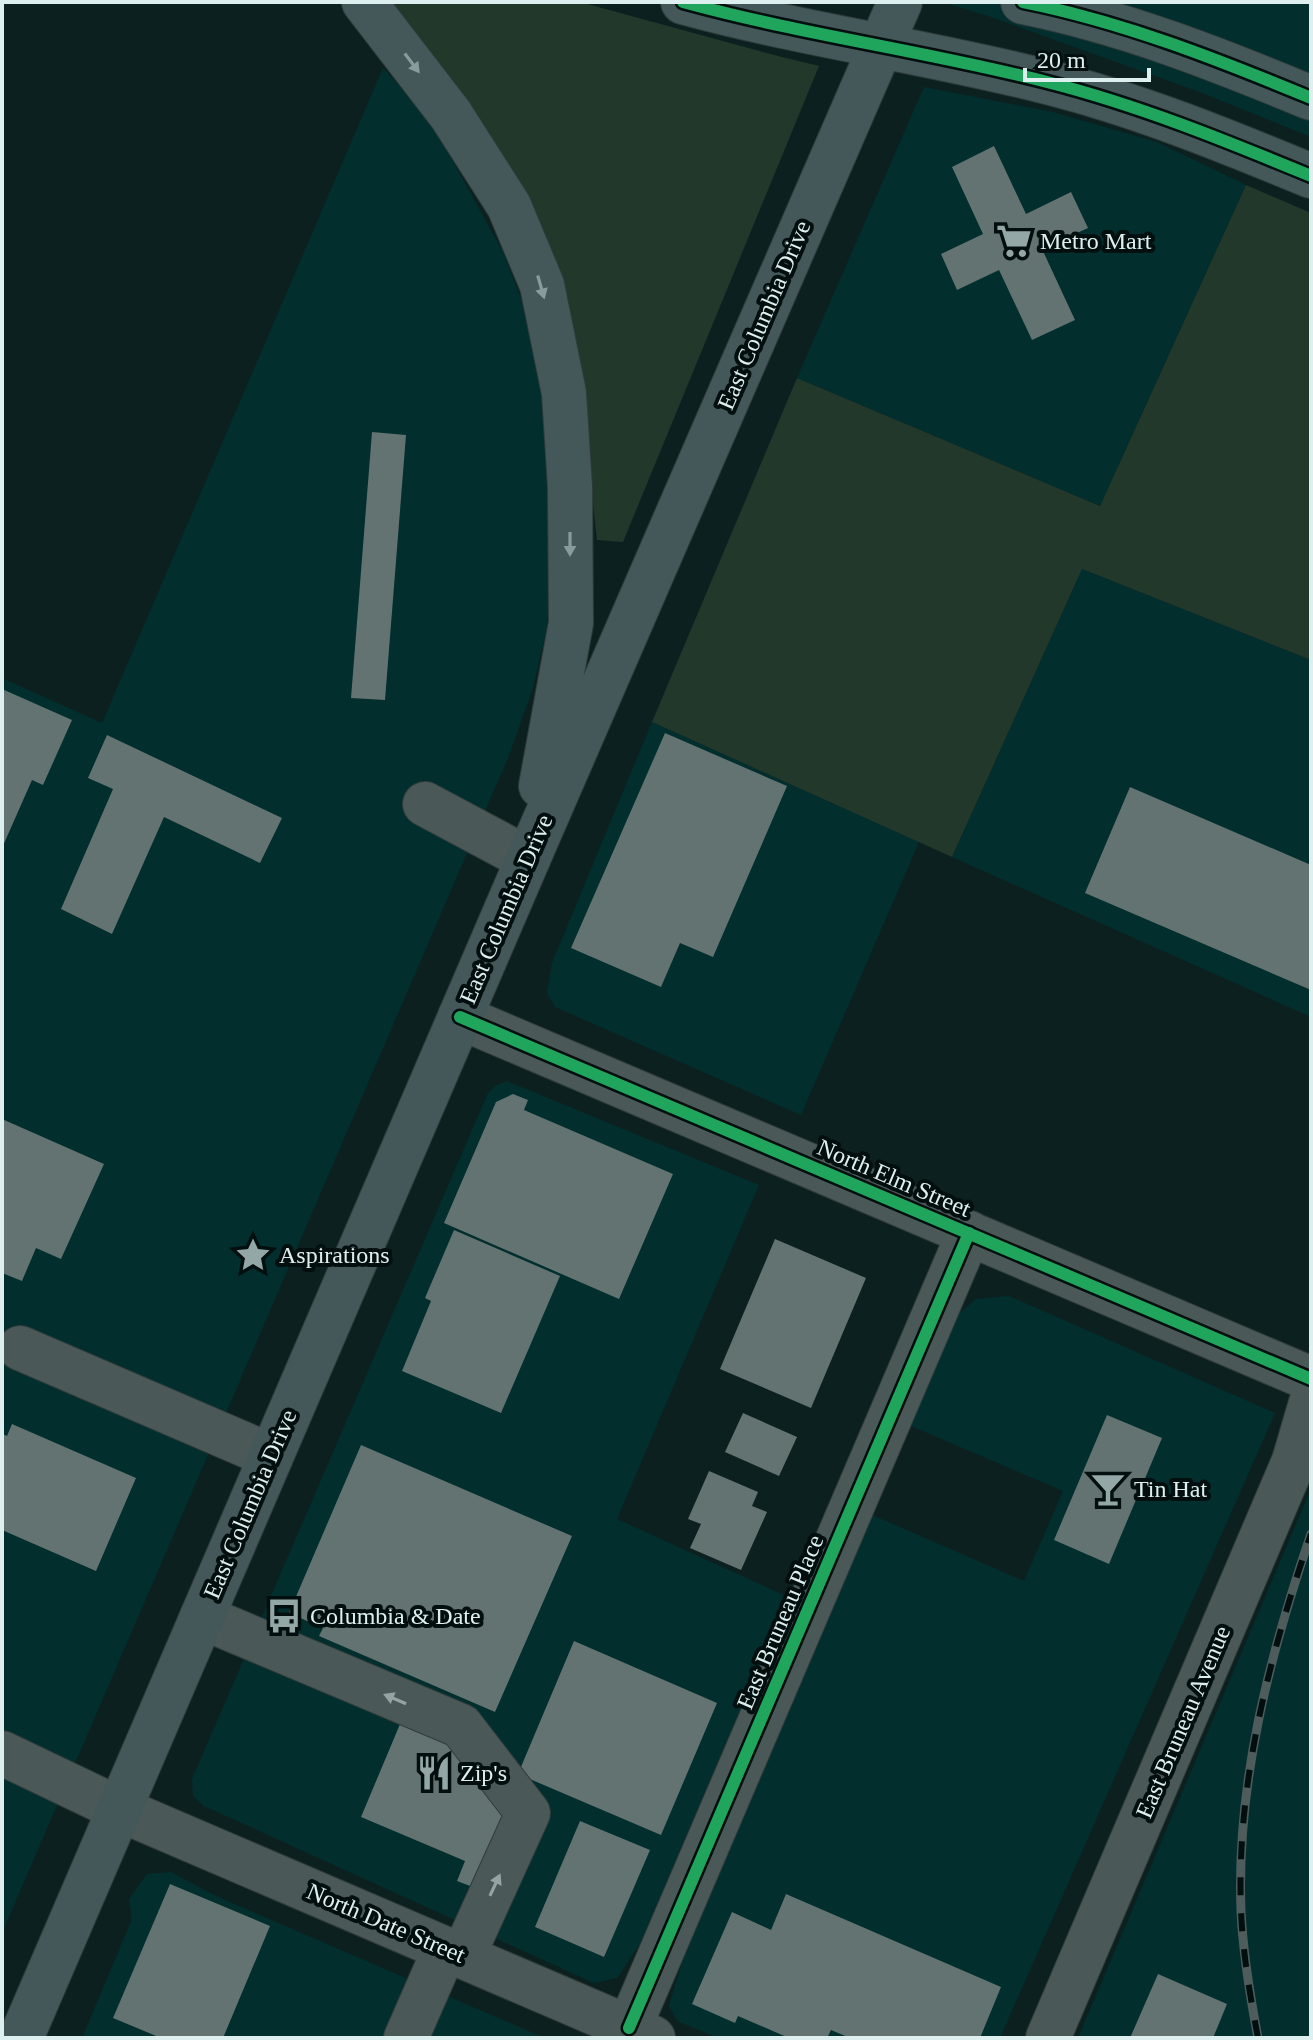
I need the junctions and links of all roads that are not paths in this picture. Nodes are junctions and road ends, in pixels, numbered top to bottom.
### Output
1 (364, 2) edge
2 (683, 2) edge
3 (900, 2) edge
4 (1023, 2) edge
5 (880, 46) junction
6 (1311, 98) edge
7 (1311, 176) edge
8 (425, 804) dead end
9 (528, 859) junction
10 (460, 1017) junction
11 (969, 1233) junction
12 (20, 1348) dead end
13 (1311, 1379) edge
14 (1311, 1403) edge
15 (271, 1456) junction
16 (202, 1617) junction
17 (2, 1753) edge
18 (119, 1809) junction
19 (454, 1952) junction
20 (641, 2033) edge
21 (21, 2038) edge
22 (406, 2038) edge
23 (1048, 2038) edge

1 -> 9 main road
2 - 5 main road
3 - 5 main road, East Columbia Drive
4 - 6 main road
5 - 7 main road
5 - 9 main road, East Columbia Drive
8 - 9 street
9 - 10 main road, East Columbia Drive
10 - 11 street, North Elm Street
10 - 15 main road, East Columbia Drive
11 - 13 street, North Elm Street
11 - 20 street, East Bruneau Place
12 - 15 street
14 - 23 street, East Bruneau Avenue
15 - 16 main road, East Columbia Drive
16 - 18 main road, East Columbia Drive
19 -> 16 street
17 - 18 street, North Date Street
18 - 19 street, North Date Street
18 - 21 main road, East Columbia Drive
19 - 20 street, North Date Street
19 - 22 street

